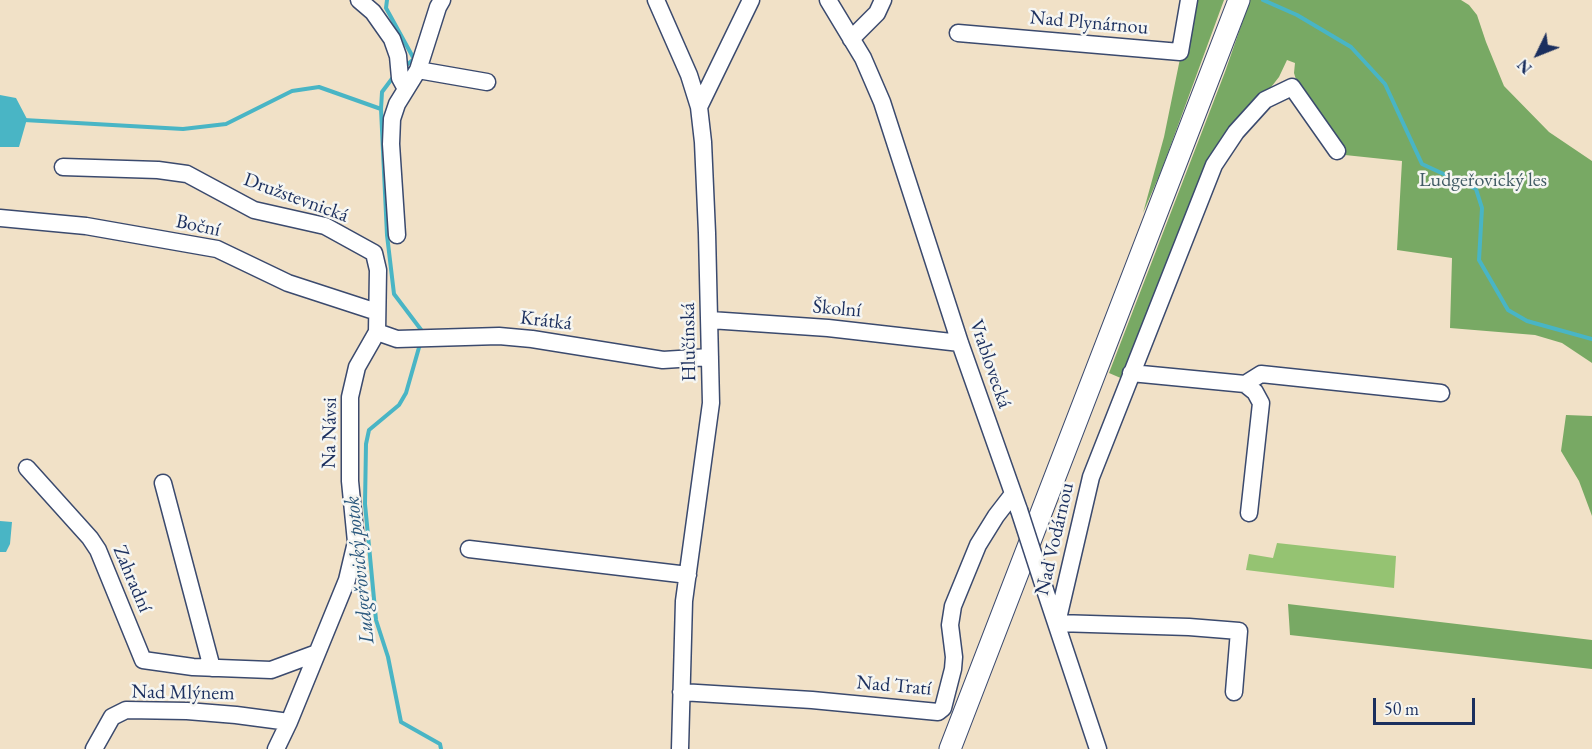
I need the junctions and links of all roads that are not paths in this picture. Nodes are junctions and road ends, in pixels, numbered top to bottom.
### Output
1 (359, 0) edge
2 (442, 0) edge
3 (656, 0) edge
4 (751, 0) edge
5 (828, 0) edge
6 (883, 0) edge
7 (1189, 0) edge
8 (1238, 1) edge
9 (958, 33) dead end
10 (852, 39) junction
11 (418, 70) junction
12 (402, 78) junction
13 (487, 82) dead end
14 (699, 107) junction
15 (1337, 151) dead end
16 (63, 167) dead end
17 (0, 218) edge
18 (397, 236) dead end
19 (374, 253) joint
20 (377, 312) junction
21 (710, 320) junction
22 (377, 332) junction
23 (960, 343) junction
24 (710, 357) junction
25 (1131, 373) junction
26 (1245, 384) junction
27 (1441, 393) dead end
28 (27, 468) dead end
29 (163, 483) dead end
30 (1016, 502) junction
31 (1248, 513) dead end
32 (469, 549) dead end
33 (688, 575) junction
34 (1057, 623) junction
35 (317, 653) junction
36 (212, 668) junction
37 (681, 692) junction
38 (1234, 693) dead end
39 (289, 722) junction
40 (94, 749) edge
41 (276, 749) edge
42 (680, 749) edge
43 (950, 749) edge
44 (1098, 749) edge

1 - 12 street
2 - 11 street
3 - 14 street, Hlučínská
4 - 14 street
5 - 10 street, Vrablovecká
6 - 10 street
7 - 9 street, Nad Plynárnou
8 - 43 main road
10 - 23 street, Vrablovecká
11 - 12 street
11 - 13 street
12 - 18 street
14 - 21 street, Hlučínská
15 - 25 street, Nad Vodárnou
16 - 19 street, Družstevnická
17 - 20 street, Boční
19 - 20 street, Na Návsi
20 - 22 street, Na Návsi
21 - 23 street, Školní
21 - 24 street, Hlučínská
22 - 24 street, Krátká
22 - 35 street, Na Návsi
23 - 30 street, Vrablovecká
24 - 33 street, Hlučínská
25 - 26 street
25 - 34 street, Nad Vodárnou
26 - 27 street
26 - 31 street
28 - 36 street, Zahradní
29 - 36 street
30 - 34 street, Vrablovecká, bridge
30 - 37 street, Nad Tratí
32 - 33 street
33 - 37 street, Hlučínská
34 - 38 street, Nad Vodárnou
34 - 44 street, Vrablovecká
35 - 36 street, Zahradní
35 - 39 street, Na Návsi
37 - 42 street, Hlučínská
39 - 40 street, Nad Mlýnem
39 - 41 street, Na Návsi

